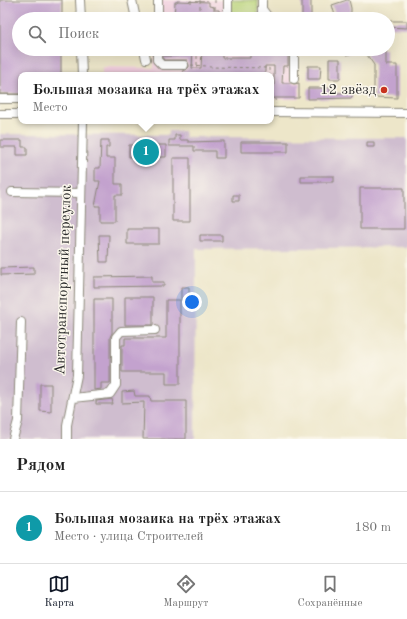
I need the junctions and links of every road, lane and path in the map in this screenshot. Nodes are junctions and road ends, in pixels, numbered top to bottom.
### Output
1 (80, 0) edge
2 (132, 0) edge
3 (158, 0) edge
4 (191, 0) edge
5 (200, 0) edge
6 (215, 0) edge
7 (228, 0) edge
8 (191, 6) dead end
9 (81, 12) edge
10 (135, 12) edge
11 (158, 12) edge
12 (200, 12) edge
13 (215, 12) edge
14 (228, 12) edge
15 (82, 56) edge
16 (145, 56) edge
17 (157, 56) edge
18 (197, 56) edge
19 (294, 56) edge
20 (146, 59) dead end
21 (184, 65) joint
22 (197, 66) junction
23 (82, 72) edge
24 (269, 72) edge
25 (294, 79) dead end
26 (0, 99) edge
27 (18, 99) edge
28 (274, 112) edge
29 (407, 113) edge
30 (0, 114) edge
31 (18, 114) edge
32 (83, 124) edge
33 (12, 192) dead end
34 (81, 192) junction
35 (21, 322) dead end
36 (155, 330) dead end
37 (73, 398) junction
38 (13, 439) edge
39 (67, 439) edge

1 - 9 street
2 - 10 street
3 - 11 street
4 - 8 path
5 - 12 path
6 - 13 path
7 - 14 street
15 - 23 street
16 - 20 street
17 - 21 street
18 - 22 path
19 - 25 street
21 - 22 path
22 - 24 path
26 - 27 street
28 - 29 street
30 - 31 street
32 - 34 street, Автотранспортный переулок
33 - 34 street
34 - 37 street, Автотранспортный переулок
35 - 38 street
36 - 37 street
37 - 39 street, Автотранспортный переулок

